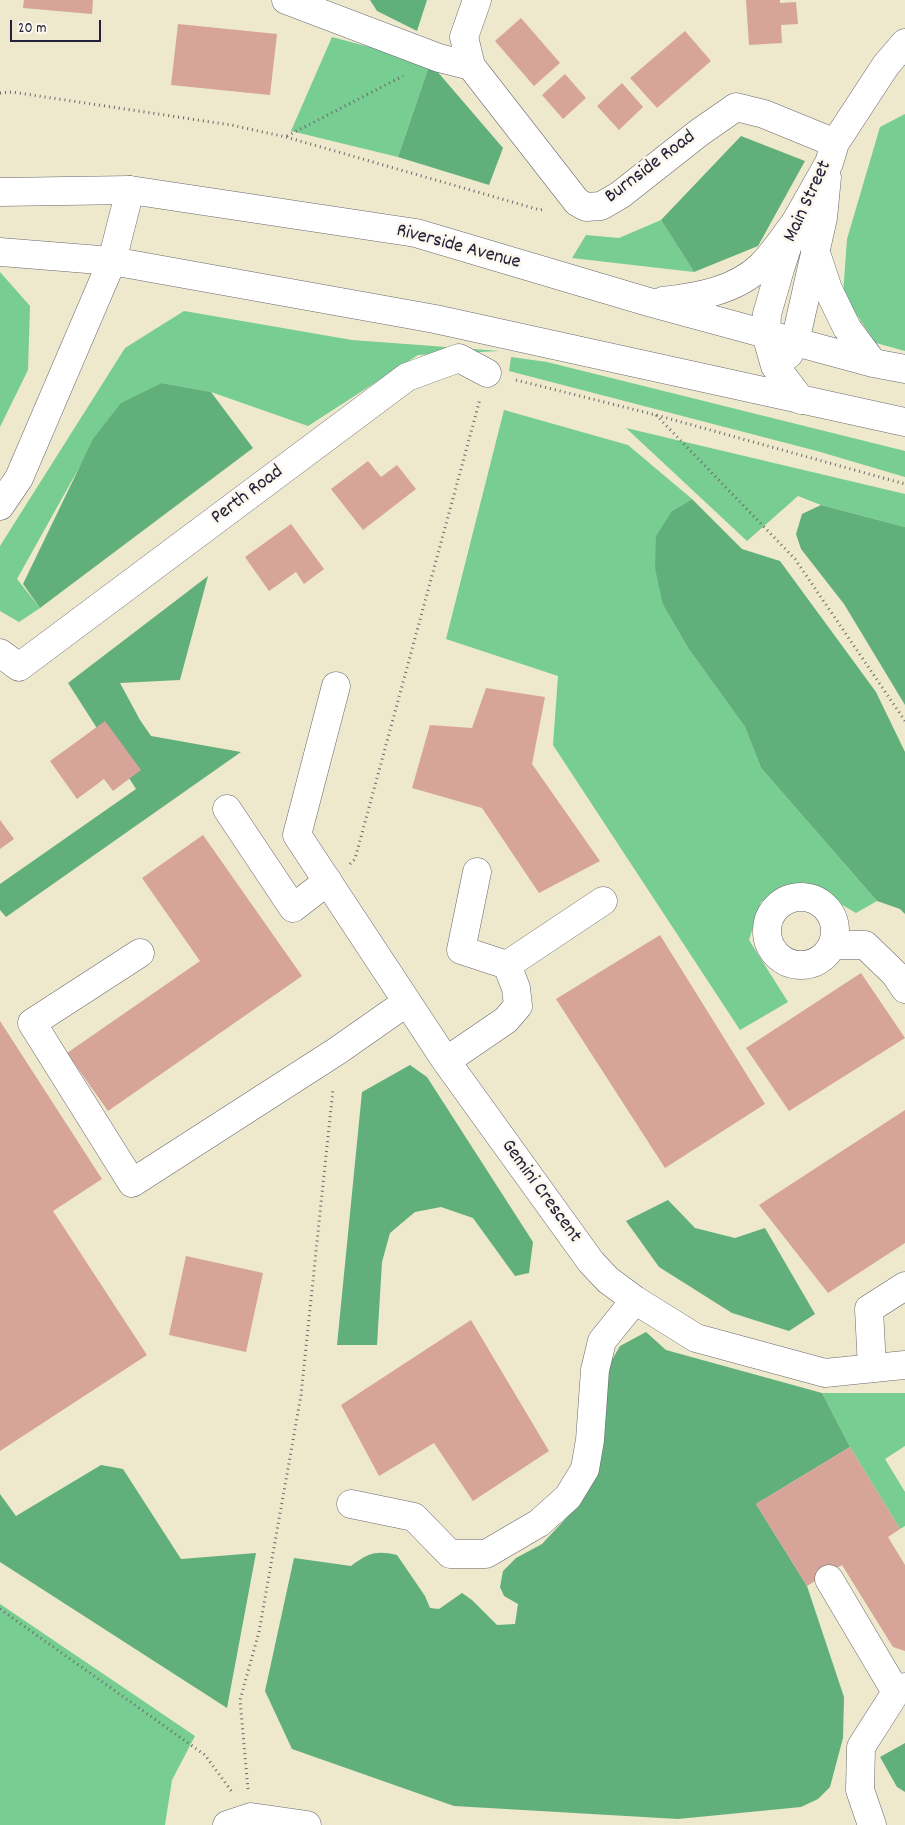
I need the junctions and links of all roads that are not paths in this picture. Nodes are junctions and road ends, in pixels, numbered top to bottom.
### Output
1 (286, 0) edge
2 (477, 0) edge
3 (905, 43) edge
4 (471, 66) junction
5 (895, 69) edge
6 (832, 153) junction
7 (130, 190) junction
8 (0, 192) edge
9 (795, 223) junction
10 (815, 250) junction
11 (0, 252) edge
12 (112, 260) junction
13 (652, 303) junction
14 (766, 334) junction
15 (795, 342) junction
16 (873, 363) junction
17 (774, 366) junction
18 (905, 369) edge
19 (487, 373) road end
20 (737, 386) junction
21 (802, 400) junction
22 (905, 422) edge
23 (0, 506) edge
24 (6, 667) edge
25 (336, 686) dead end
26 (227, 809) dead end
27 (477, 872) dead end
28 (328, 881) junction
29 (603, 902) dead end
30 (832, 945) dead end
31 (140, 953) dead end
32 (507, 965) junction
33 (905, 989) edge
34 (407, 1002) junction
35 (446, 1061) junction
36 (905, 1286) edge
37 (635, 1300) junction
38 (905, 1365) edge
39 (872, 1368) junction
40 (351, 1504) dead end
41 (830, 1579) dead end
42 (901, 1690) edge
43 (239, 1821) edge
44 (307, 1825) edge
45 (872, 1825) edge

1 - 4 street
2 - 4 street, Burnside Road
3 - 5 street, Main Street
4 - 6 street, Burnside Road
5 - 6 street, Main Street
6 - 9 street, Main Street
6 - 10 street
7 - 8 street, Riverside Avenue
7 - 12 street
7 - 13 street, Riverside Avenue
9 - 13 street
9 - 14 street, Main Street
10 - 15 street
10 - 16 street
11 - 12 street
12 - 20 street
12 - 23 street
13 - 14 street, Riverside Avenue
14 - 15 street, Riverside Avenue
14 - 17 street, Main Street
15 - 16 street, Riverside Avenue
15 - 17 street
16 - 18 street, Riverside Avenue
17 - 20 street
17 - 21 street, Main Street
19 - 24 street, Perth Road
20 - 21 street
21 - 22 street
25 - 28 street, Gemini Crescent
26 - 28 street
27 - 32 street
28 - 34 street, Gemini Crescent
29 - 32 street
30 - 33 street
31 - 34 street
32 - 35 street
34 - 35 street, Gemini Crescent
35 - 37 street, Gemini Crescent
36 - 39 street
37 - 39 street, Gemini Crescent
37 - 40 street
38 - 39 street, Gemini Crescent
41 - 42 street
42 - 45 street
43 - 44 street

